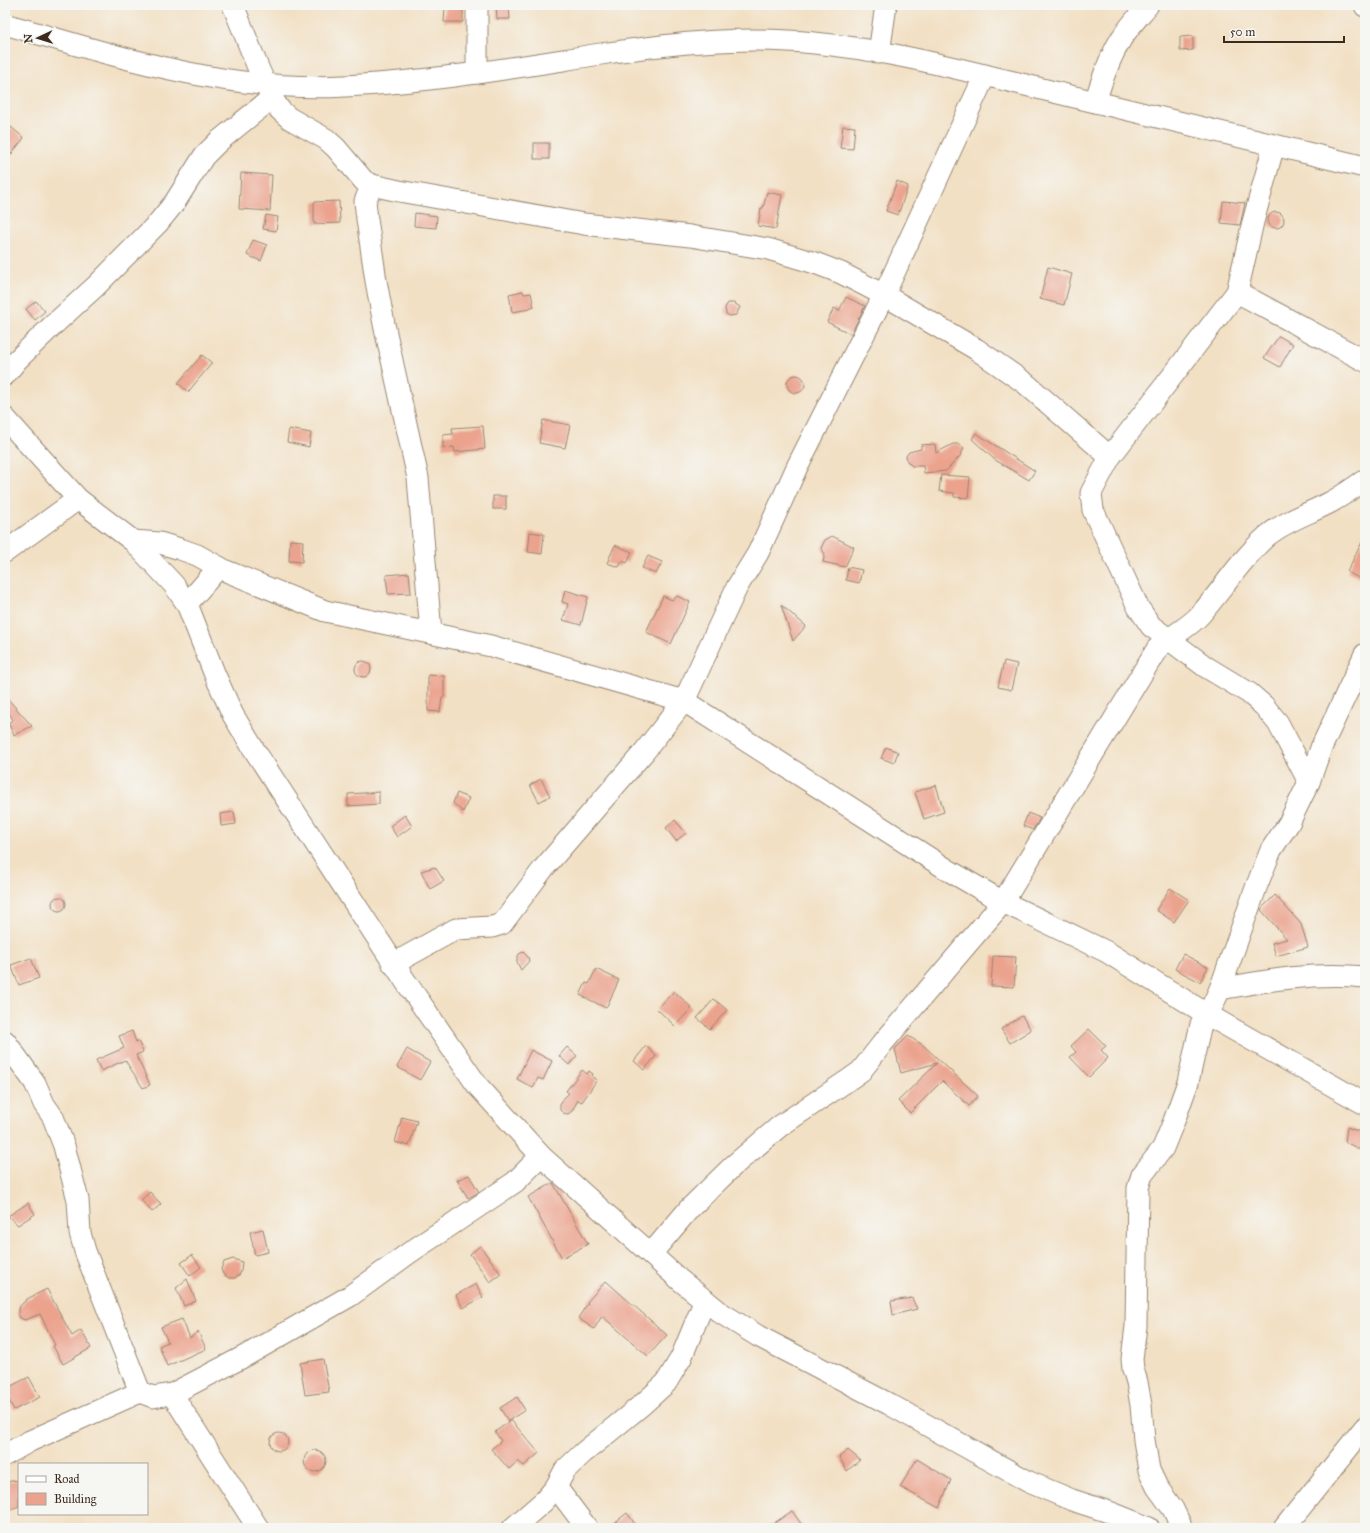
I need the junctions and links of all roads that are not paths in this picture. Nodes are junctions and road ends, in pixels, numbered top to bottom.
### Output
1 (233, 5) edge
2 (477, 5) edge
3 (886, 5) edge
4 (1148, 5) edge
5 (5, 24) edge
6 (879, 53) junction
7 (477, 73) junction
8 (985, 75) junction
9 (269, 91) junction
10 (1095, 102) junction
11 (1274, 145) junction
12 (1365, 166) edge
13 (372, 185) junction
14 (1237, 292) junction
15 (884, 295) junction
16 (1365, 361) edge
17 (5, 375) edge
18 (5, 418) edge
19 (1110, 458) junction
20 (1365, 480) edge
21 (78, 499) junction
22 (132, 541) junction
23 (5, 552) edge
24 (219, 567) junction
25 (188, 604) junction
26 (431, 633) junction
27 (1167, 639) junction
28 (1365, 654) edge
29 (684, 701) junction
30 (1309, 782) junction
31 (1003, 902) junction
32 (394, 964) junction
33 (1365, 977) edge
34 (1220, 989) junction
35 (1208, 1015) junction
36 (8, 1051) edge
37 (1365, 1104) edge
38 (542, 1156) junction
39 (650, 1254) junction
40 (705, 1300) junction
41 (140, 1392) junction
42 (172, 1394) junction
43 (1365, 1427) edge
44 (5, 1455) edge
45 (556, 1487) junction
46 (258, 1528) edge
47 (513, 1528) edge
48 (587, 1528) edge
49 (1149, 1528) edge
50 (1182, 1528) edge
51 (1284, 1528) edge

1 - 9 street
2 - 7 street
3 - 6 street
4 - 10 street
5 - 9 street
6 - 7 street
6 - 8 street
7 - 9 street
8 - 10 street
8 - 15 street
9 - 13 street
9 - 17 street
10 - 11 street
11 - 12 street
11 - 14 street
13 - 15 street
13 - 26 street
14 - 16 street
14 - 19 street
15 - 19 street
15 - 29 street
18 - 21 street
19 - 27 street
20 - 27 street
21 - 22 street
21 - 23 street
22 - 24 street
22 - 25 street
24 - 25 street
24 - 26 street
25 - 32 street
26 - 29 street
27 - 30 street
27 - 31 street
28 - 30 street
29 - 31 street
29 - 32 street
30 - 34 street
31 - 35 street
31 - 39 street
32 - 38 street
33 - 34 street
34 - 35 street
35 - 37 street
35 - 50 street
36 - 41 street
38 - 39 street
38 - 42 street
39 - 40 street
40 - 45 street
40 - 49 street
41 - 42 street
41 - 44 street
42 - 46 street
43 - 51 street
45 - 47 street
45 - 48 street

